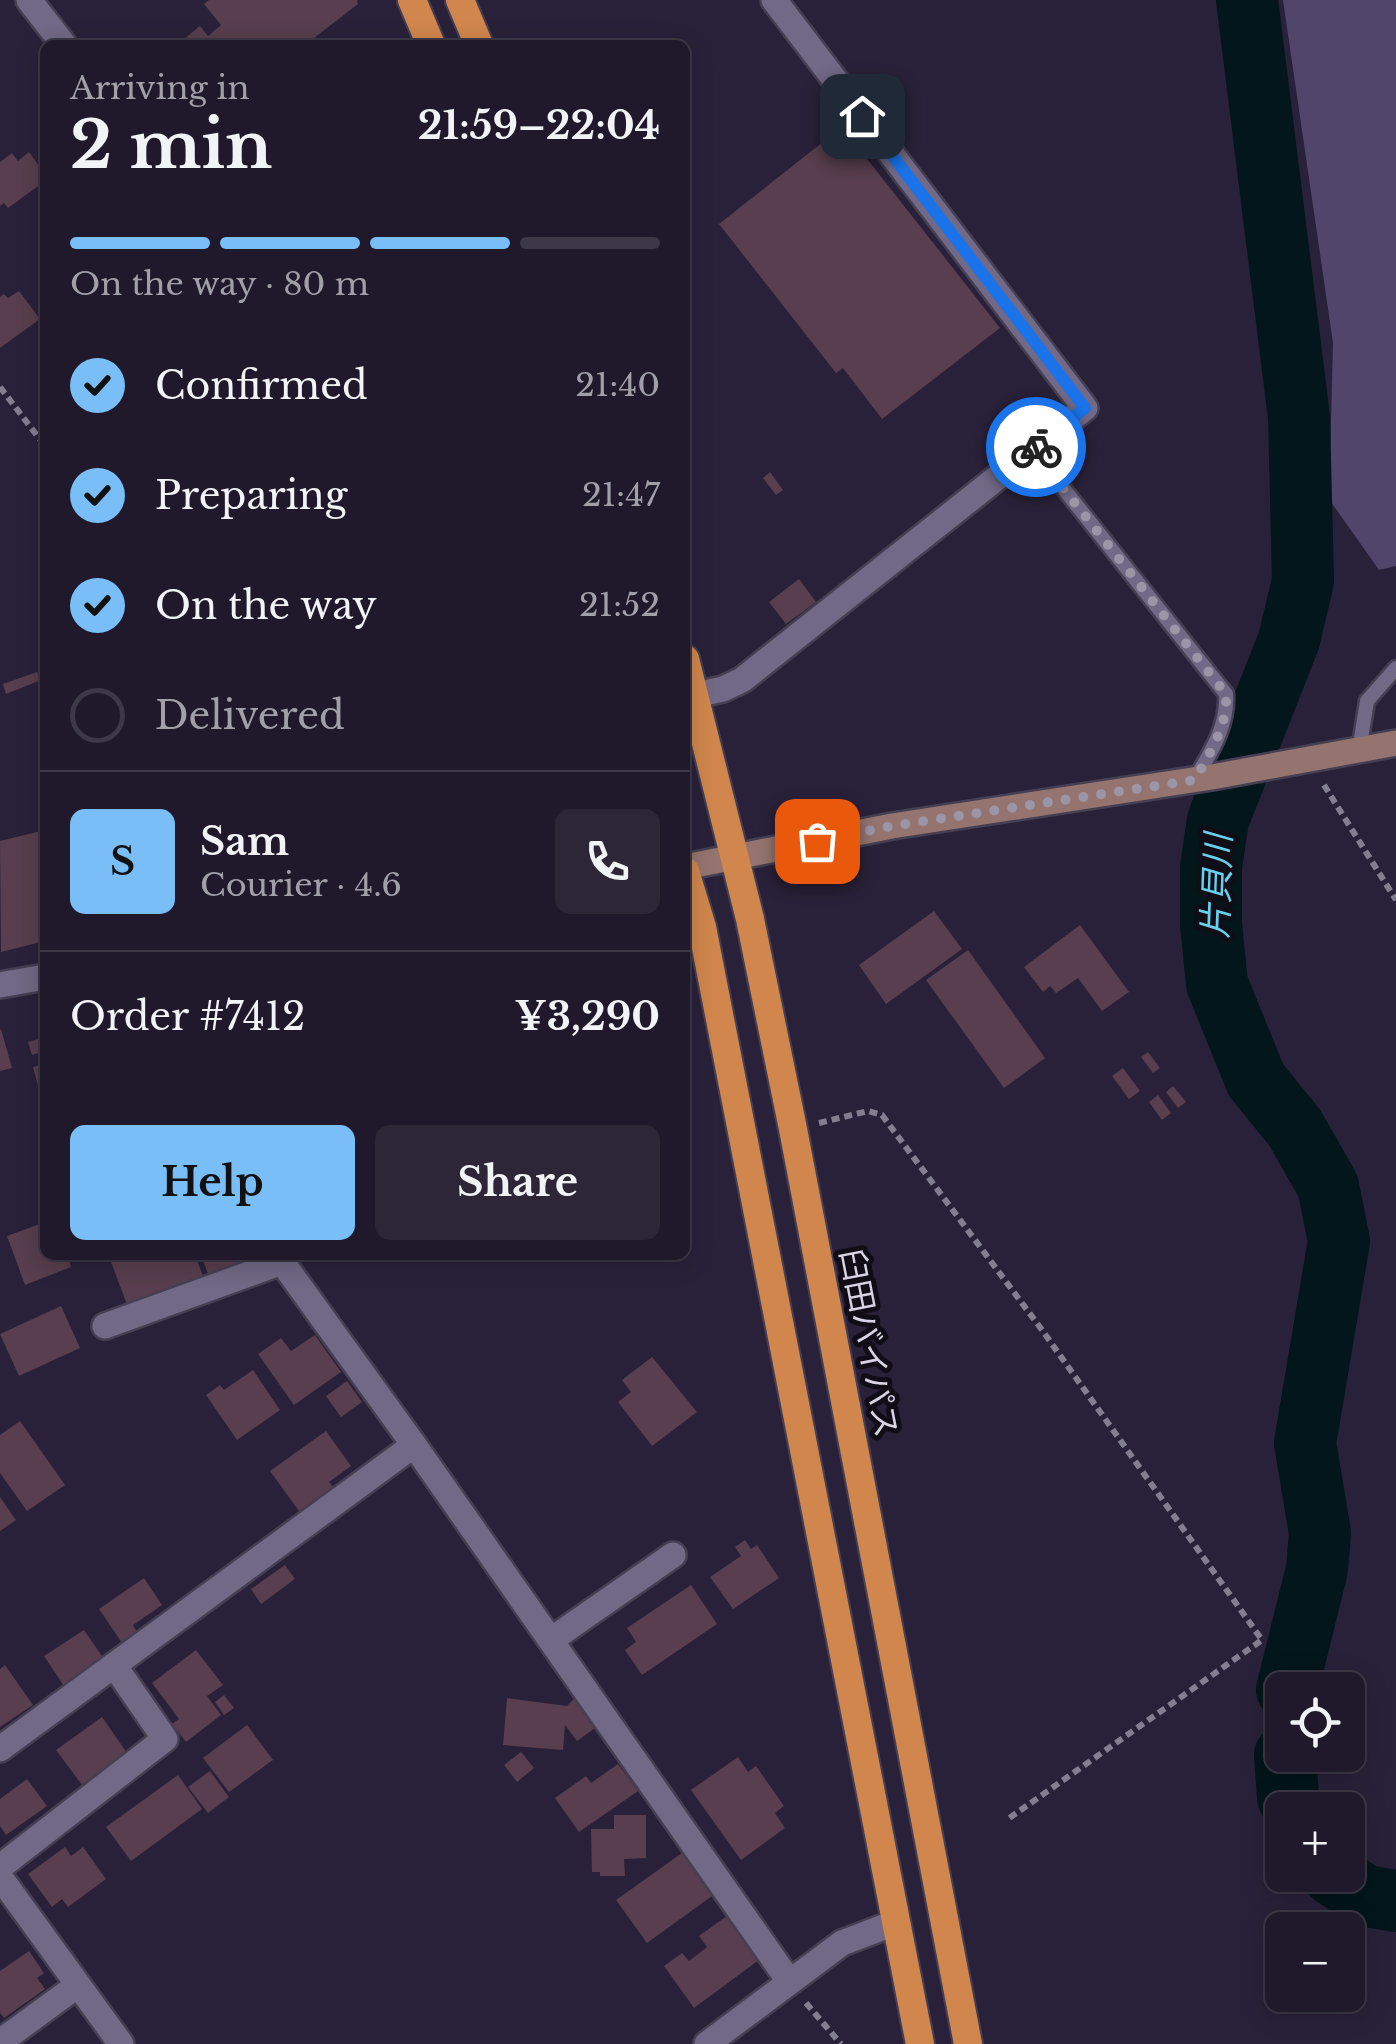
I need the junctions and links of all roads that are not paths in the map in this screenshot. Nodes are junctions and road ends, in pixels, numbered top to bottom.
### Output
1 (29, 0) edge
2 (412, 0) edge
3 (460, 0) edge
4 (774, 0) edge
5 (60, 40) edge
6 (429, 40) edge
7 (477, 40) edge
8 (1033, 450) junction
9 (1396, 668) edge
10 (690, 677) edge
11 (695, 695) junction
12 (1396, 743) edge
13 (1360, 750) junction
14 (1203, 779) junction
15 (735, 858) junction
16 (690, 868) edge
17 (690, 888) edge
18 (40, 978) edge
19 (0, 984) edge
20 (274, 1260) edge
21 (280, 1260) edge
22 (105, 1326) dead end
23 (414, 1445) junction
24 (674, 1555) dead end
25 (551, 1640) junction
26 (114, 1665) junction
27 (0, 1749) edge
28 (0, 1867) edge
29 (0, 1877) edge
30 (897, 1922) junction
31 (788, 1981) junction
32 (78, 1985) junction
33 (0, 2042) edge
34 (120, 2044) edge
35 (707, 2044) edge
36 (920, 2044) edge
37 (968, 2044) edge

1 - 5 street
2 - 6 highway
3 - 7 highway
4 - 8 street
8 - 11 street
8 - 14 lane
9 - 13 lane
10 - 11 highway, 臼田バイパス
11 - 15 highway, 臼田バイパス
12 - 13 main road
13 - 14 main road
14 - 15 main road
15 - 16 main road
15 - 37 highway, 臼田バイパス
17 - 30 highway
18 - 19 street
20 - 22 street
21 - 23 street
23 - 25 street
23 - 26 street
24 - 25 street
25 - 31 street
26 - 27 street
26 - 28 street
29 - 32 street
30 - 31 street
30 - 36 highway
31 - 35 street
32 - 33 street
32 - 34 street

